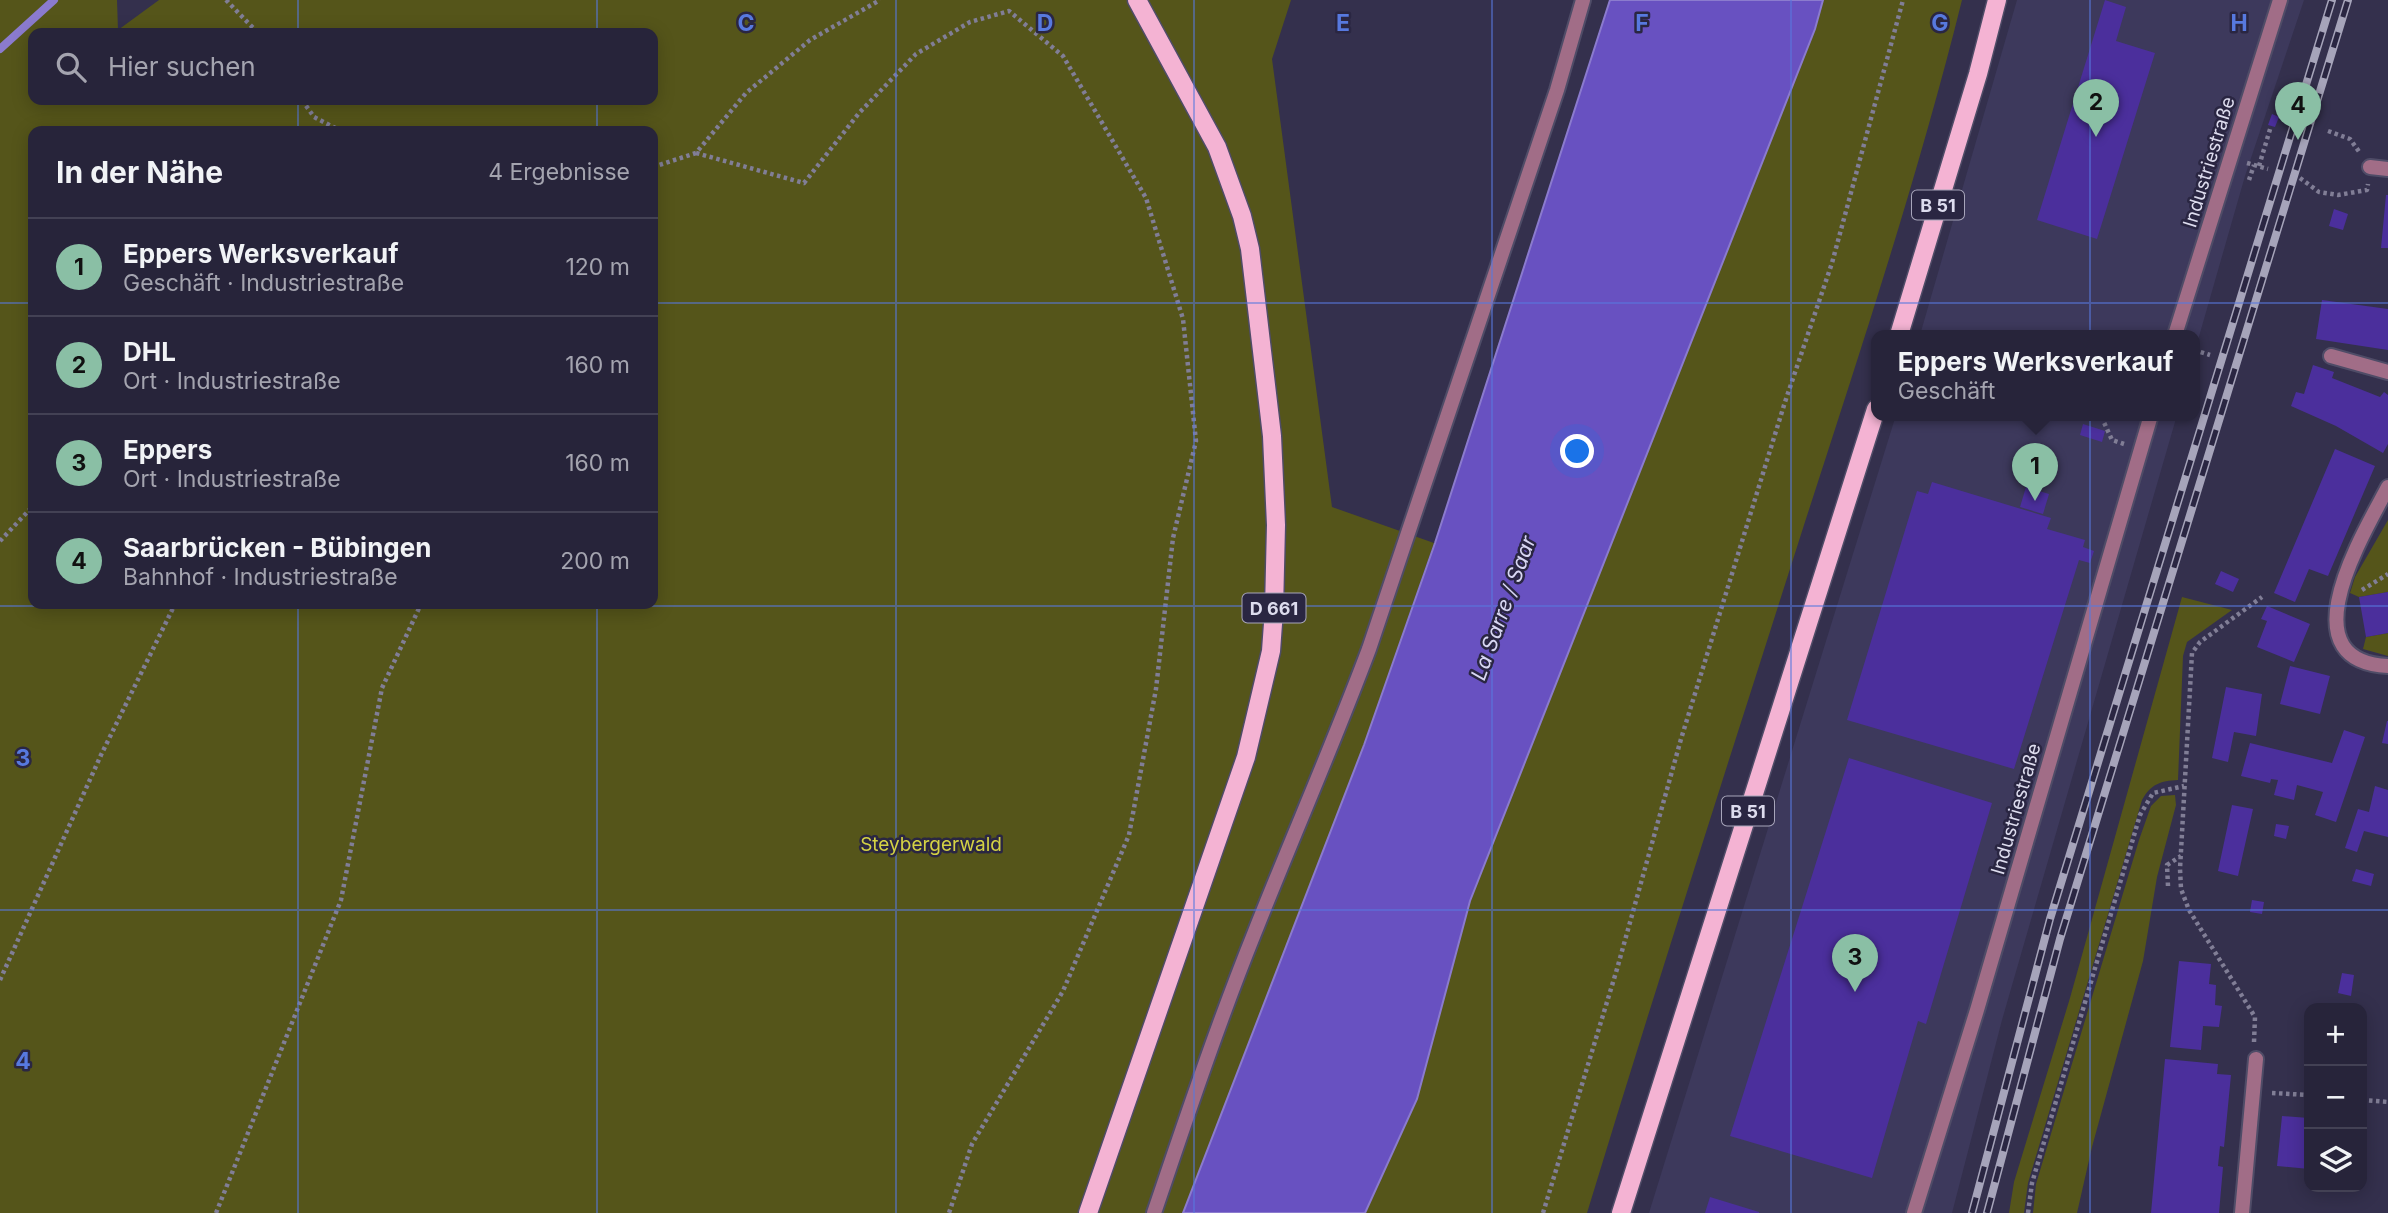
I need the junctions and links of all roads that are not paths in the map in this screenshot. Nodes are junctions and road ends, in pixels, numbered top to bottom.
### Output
1 (1137, 0) edge
2 (1583, 0) edge
3 (1997, 0) edge
4 (2280, 0) edge
5 (2370, 167) road end
6 (2388, 169) edge
7 (1901, 330) edge
8 (2177, 330) edge
9 (2331, 356) dead end
10 (2388, 372) edge
11 (1872, 421) edge
12 (2149, 421) edge
13 (2388, 487) edge
14 (2388, 666) edge
15 (2256, 1059) road end
16 (1088, 1213) edge
17 (1154, 1213) edge
18 (1621, 1213) edge
19 (1914, 1213) edge
20 (2242, 1213) edge

1 - 16 main road, D 661
2 - 17 street
3 - 7 main road, B 51
4 - 8 street, Industriestraße
5 - 6 street
9 - 10 street
11 - 18 main road, B 51
12 - 19 street, Industriestraße
13 - 14 street
15 - 20 street

